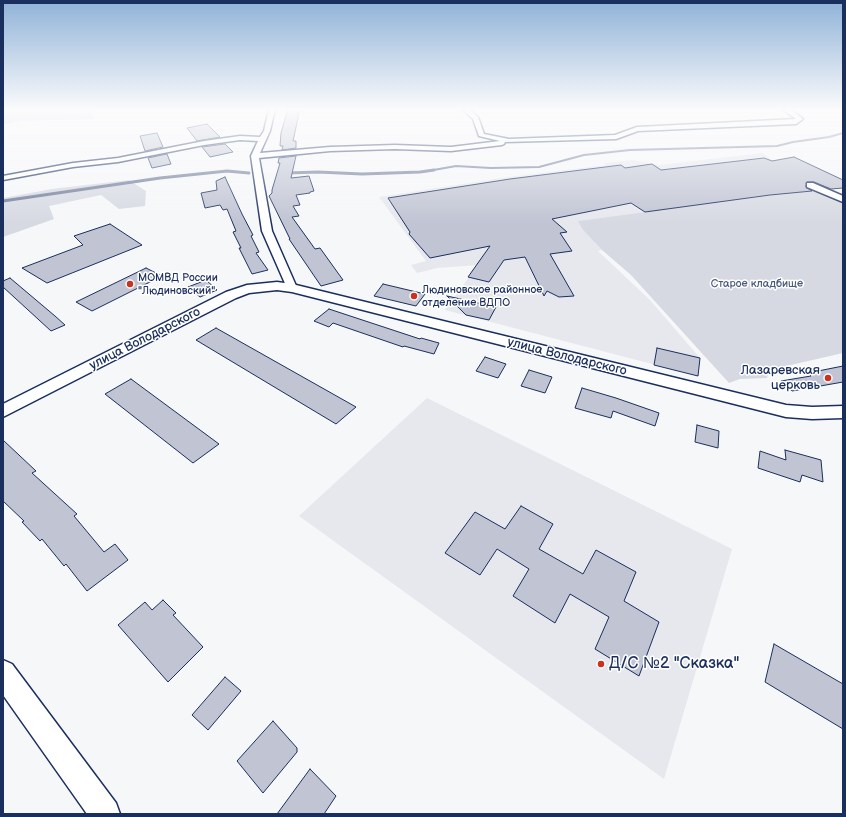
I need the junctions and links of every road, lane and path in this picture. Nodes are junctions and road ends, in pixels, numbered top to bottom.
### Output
1 (183, 147) edge
2 (259, 147) edge
3 (404, 147) edge
4 (412, 147) edge
5 (479, 147) edge
6 (255, 156) junction
7 (3, 178) edge
8 (810, 185) dead end
9 (843, 199) edge
10 (292, 288) junction
11 (3, 411) edge
12 (843, 412) edge
13 (3, 673) edge
14 (105, 814) edge

1 - 7 street
2 - 6 street
3 - 6 street
4 - 5 street
6 - 10 street
8 - 9 street
10 - 11 street, улица Володарского
10 - 12 street, улица Володарского
13 - 14 street

